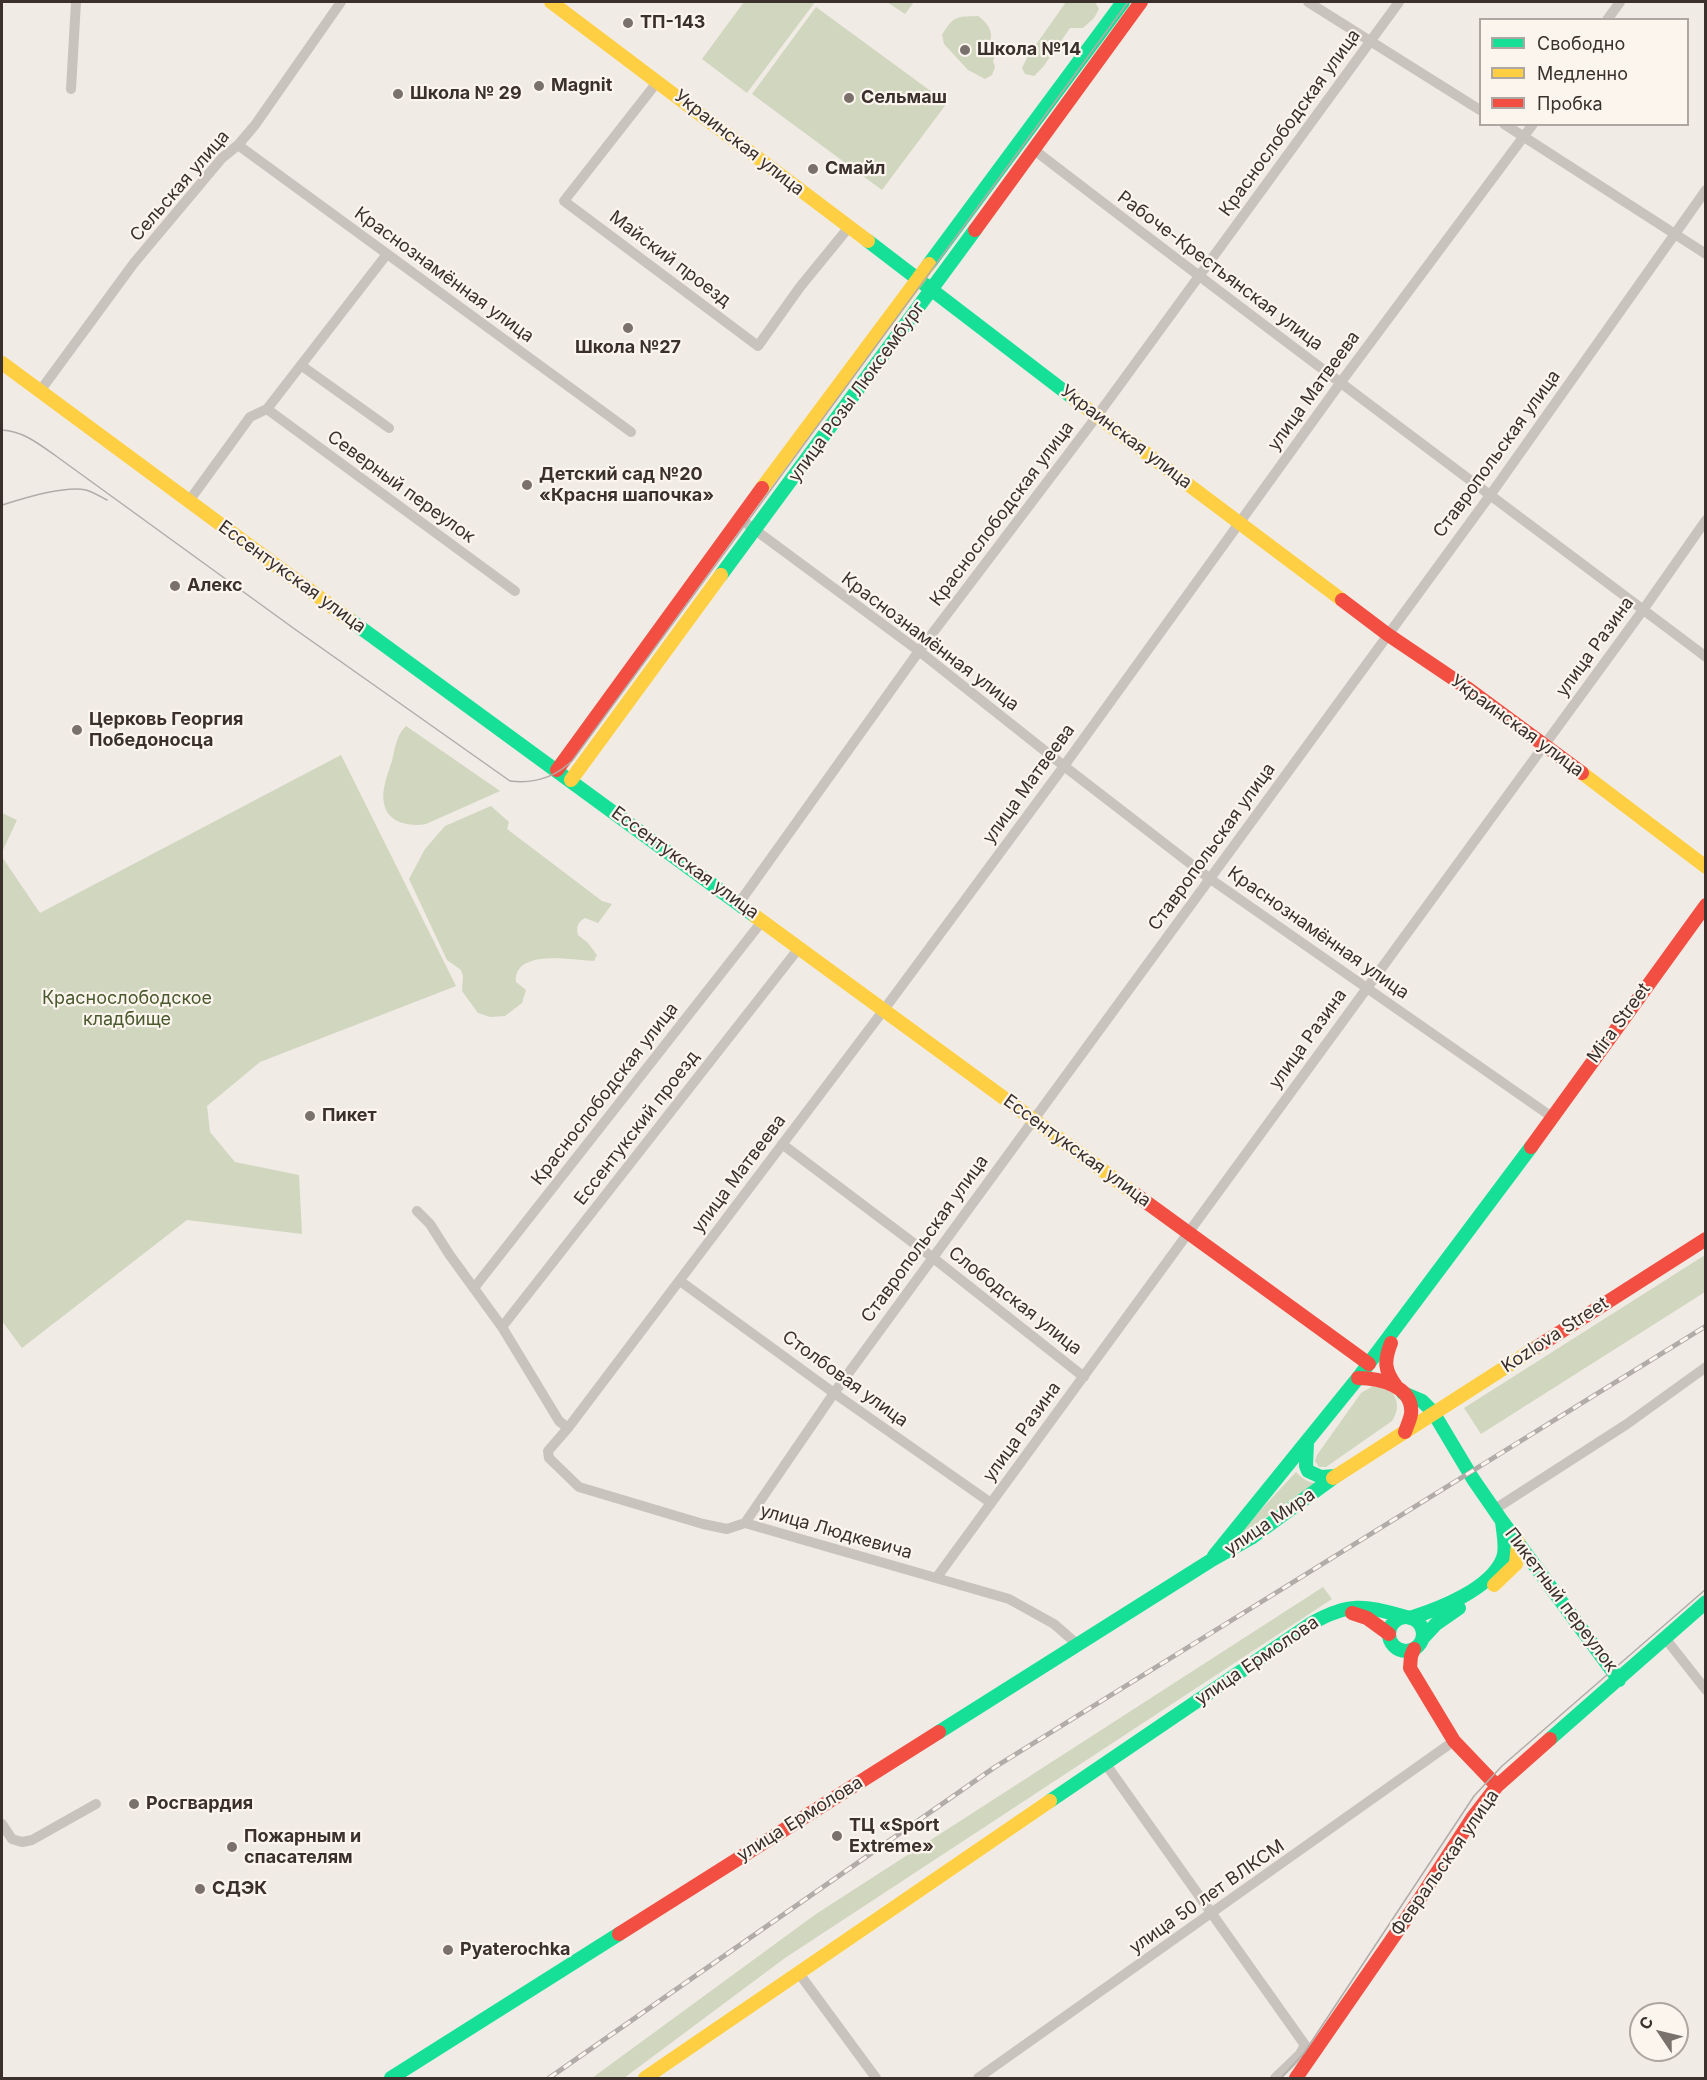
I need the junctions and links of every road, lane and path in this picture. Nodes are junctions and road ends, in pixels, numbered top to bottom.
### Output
1 (76, 2) edge
2 (341, 2) edge
3 (551, 2) edge
4 (1123, 2) edge
5 (1141, 2) edge
6 (1308, 2) edge
7 (1399, 2) edge
8 (1620, 2) edge
9 (569, 7) edge
10 (1608, 18) edge
11 (1371, 42) junction
12 (658, 81) junction
13 (71, 89) dead end
14 (1479, 109) edge
15 (1507, 126) edge
16 (1532, 126) edge
17 (1524, 137) junction
18 (238, 145) junction
19 (1033, 149) junction
20 (1706, 190) edge
21 (849, 227) junction
22 (1674, 234) junction
23 (387, 254) junction
24 (1706, 254) edge
25 (1199, 277) junction
26 (918, 279) junction
27 (932, 289) junction
28 (2, 363) edge
29 (302, 366) junction
30 (1341, 382) junction
31 (40, 391) junction
32 (267, 409) junction
33 (1097, 416) junction
34 (389, 428) dead end
35 (631, 432) dead end
36 (1491, 494) junction
37 (189, 501) junction
38 (739, 518) junction
39 (1706, 520) edge
40 (1239, 522) junction
41 (755, 530) junction
42 (515, 591) dead end
43 (1643, 610) junction
44 (1387, 634) junction
45 (919, 651) junction
46 (1706, 657) edge
47 (1544, 744) junction
48 (1064, 766) junction
49 (556, 770) junction
50 (571, 780) junction
51 (1706, 867) edge
52 (1209, 878) junction
53 (739, 903) junction
54 (1706, 905) edge
55 (763, 920) junction
56 (799, 948) junction
57 (1367, 987) junction
58 (884, 1011) junction
59 (1552, 1117) junction
60 (1034, 1119) junction
61 (782, 1144) junction
62 (417, 1211) dead end
63 (1189, 1234) junction
64 (1706, 1239) edge
65 (932, 1257) junction
66 (680, 1281) junction
67 (474, 1288) junction
68 (1399, 1324) junction
69 (502, 1328) junction
70 (1369, 1364) junction
71 (1706, 1367) edge
72 (1084, 1377) junction
73 (1358, 1378) junction
74 (1399, 1390) junction
75 (834, 1393) junction
76 (1432, 1412) junction
77 (568, 1428) junction
78 (1405, 1431) junction
79 (1307, 1443) junction
80 (549, 1458) joint
81 (1336, 1476) junction
82 (991, 1503) junction
83 (1498, 1515) junction
84 (745, 1523) junction
85 (1518, 1542) junction
86 (1210, 1561) junction
87 (937, 1577) junction
88 (1706, 1602) edge
89 (1335, 1611) junction
90 (1408, 1618) junction
91 (1389, 1634) junction
92 (1665, 1638) junction
93 (1077, 1644) junction
94 (1418, 1644) junction
95 (1397, 1649) junction
96 (1410, 1668) junction
97 (1620, 1680) junction
98 (1706, 1689) edge
99 (1454, 1741) junction
100 (1105, 1763) junction
101 (1497, 1786) junction
102 (96, 1804) dead end
103 (2, 1824) edge
104 (1211, 1915) junction
105 (798, 1972) junction
106 (391, 2079) edge
107 (645, 2079) edge
108 (876, 2079) edge
109 (978, 2079) edge
110 (1275, 2079) edge
111 (1296, 2079) edge

1 - 13 street
2 - 18 street, Сельская улица
3 - 9 street, Украинская улица
4 - 26 street, улица Розы Люксембург
5 - 19 street, улица Розы Люксембург
6 - 11 street
7 - 11 street, Краснослободская улица
8 - 10 street
9 - 12 street, Украинская улица
11 - 14 street
11 - 25 street, Краснослободская улица
12 - 21 street, Украинская улица
12 - 21 street, Майский проезд
15 - 17 street
16 - 17 street, улица Матвеева
17 - 22 street
17 - 30 street, улица Матвеева
18 - 23 street, Краснознамённая улица
18 - 31 street, Сельская улица
19 - 25 street, Рабоче-Крестьянская улица
19 - 27 street, улица Розы Люксембург
20 - 22 street, Ставропольская улица
21 - 26 street, Украинская улица
22 - 24 street
22 - 36 street, Ставропольская улица
23 - 29 street
23 - 35 street, Краснознамённая улица
25 - 30 street, Рабоче-Крестьянская улица
25 - 33 street, Краснослободская улица
26 - 27 street, Украинская улица
26 - 38 street, улица Розы Люксембург
27 - 33 street, Украинская улица
27 - 41 street, улица Розы Люксембург
28 - 31 street, Ессентукская улица
29 - 32 street
29 - 34 street
30 - 36 street, Рабоче-Крестьянская улица
30 - 40 street, улица Матвеева
31 - 37 street, Ессентукская улица
32 - 37 street
32 - 42 street, Северный переулок
33 - 40 street, Украинская улица
33 - 45 street, Краснослободская улица
36 - 43 street, Рабоче-Крестьянская улица
36 - 44 street, Ставропольская улица
37 - 49 street, Ессентукская улица
38 - 41 street, Краснознамённая улица
38 - 49 street, улица Розы Люксембург
39 - 43 street, улица Разина
40 - 44 street, Украинская улица
40 - 48 street, улица Матвеева
41 - 45 street, Краснознамённая улица
41 - 50 street, улица Розы Люксембург
43 - 46 street, Рабоче-Крестьянская улица
43 - 47 street, улица Разина
44 - 47 street, Украинская улица
44 - 52 street, Ставропольская улица
45 - 48 street, Краснознамённая улица
45 - 53 street, Краснослободская улица
47 - 51 street, Украинская улица
47 - 57 street, улица Разина
48 - 52 street, Краснознамённая улица
48 - 58 street, улица Матвеева
49 - 50 street, Ессентукская улица
50 - 53 street, Ессентукская улица
52 - 57 street, Краснознамённая улица
52 - 60 street, Ставропольская улица
53 - 55 street, Ессентукская улица
54 - 59 street, Mira Street
55 - 56 street, Ессентукская улица
55 - 67 street, Краснослободская улица
56 - 58 street, Ессентукская улица
56 - 69 street, Ессентукский проезд
57 - 59 street, Краснознамённая улица
57 - 63 street, улица Разина
58 - 60 street, Ессентукская улица
58 - 61 street, улица Матвеева
59 - 68 street, улица Мира
60 - 63 street, Ессентукская улица
60 - 65 street, Ставропольская улица
61 - 65 street, Слободская улица
61 - 66 street, улица Матвеева
62 - 67 street
63 - 70 street, Ессентукская улица
63 - 72 street, улица Разина
64 - 76 street, Kozlova Street
65 - 72 street, Слободская улица
65 - 75 street, Ставропольская улица
66 - 75 street, Столбовая улица
66 - 77 street, улица Матвеева
67 - 69 street
68 - 70 street, улица Мира
68 - 74 street, улица Мира
69 - 77 street
70 - 73 street, улица Мира
71 - 83 street
72 - 82 street, улица Разина
73 - 74 street
73 - 79 street, улица Мира
74 - 76 street
74 - 78 street, улица Мира
75 - 82 street, Столбовая улица
75 - 84 street, Ставропольская улица
76 - 78 street, Kozlova Street
76 - 83 street, Пикетный переулок
77 - 80 street, улица Матвеева
78 - 81 street, улица Мира
79 - 81 street, улица Мира
79 - 86 street, улица Мира
80 - 84 street, улица Людкевича
81 - 86 street, улица Мира
82 - 87 street, улица Разина
83 - 85 street, Пикетный переулок
83 - 90 street
84 - 87 street, улица Людкевича
85 - 94 street
85 - 97 street, Пикетный переулок
86 - 93 street, улица Ермолова
87 - 93 street, улица Людкевича
88 - 92 street, Февральская улица
89 - 90 street, улица Ермолова
89 - 91 street, улица Ермолова
89 - 100 street, улица Ермолова
90 - 91 street
90 - 94 street
91 - 95 street, улица Ермолова
92 - 97 street, Февральская улица
92 - 98 street
93 - 106 street, улица Ермолова
94 - 95 street
94 - 96 street
95 - 96 street, улица Ермолова
96 - 99 street, улица Ермолова
97 - 101 street, Февральская улица
99 - 101 street, улица Ермолова
99 - 104 street, улица 50 лет ВЛКСМ
100 - 104 street
100 - 105 street, улица Ермолова
101 - 111 street, Февральская улица
102 - 103 street
104 - 109 street, улица 50 лет ВЛКСМ
104 - 110 street
105 - 107 street, улица Ермолова
105 - 108 street

